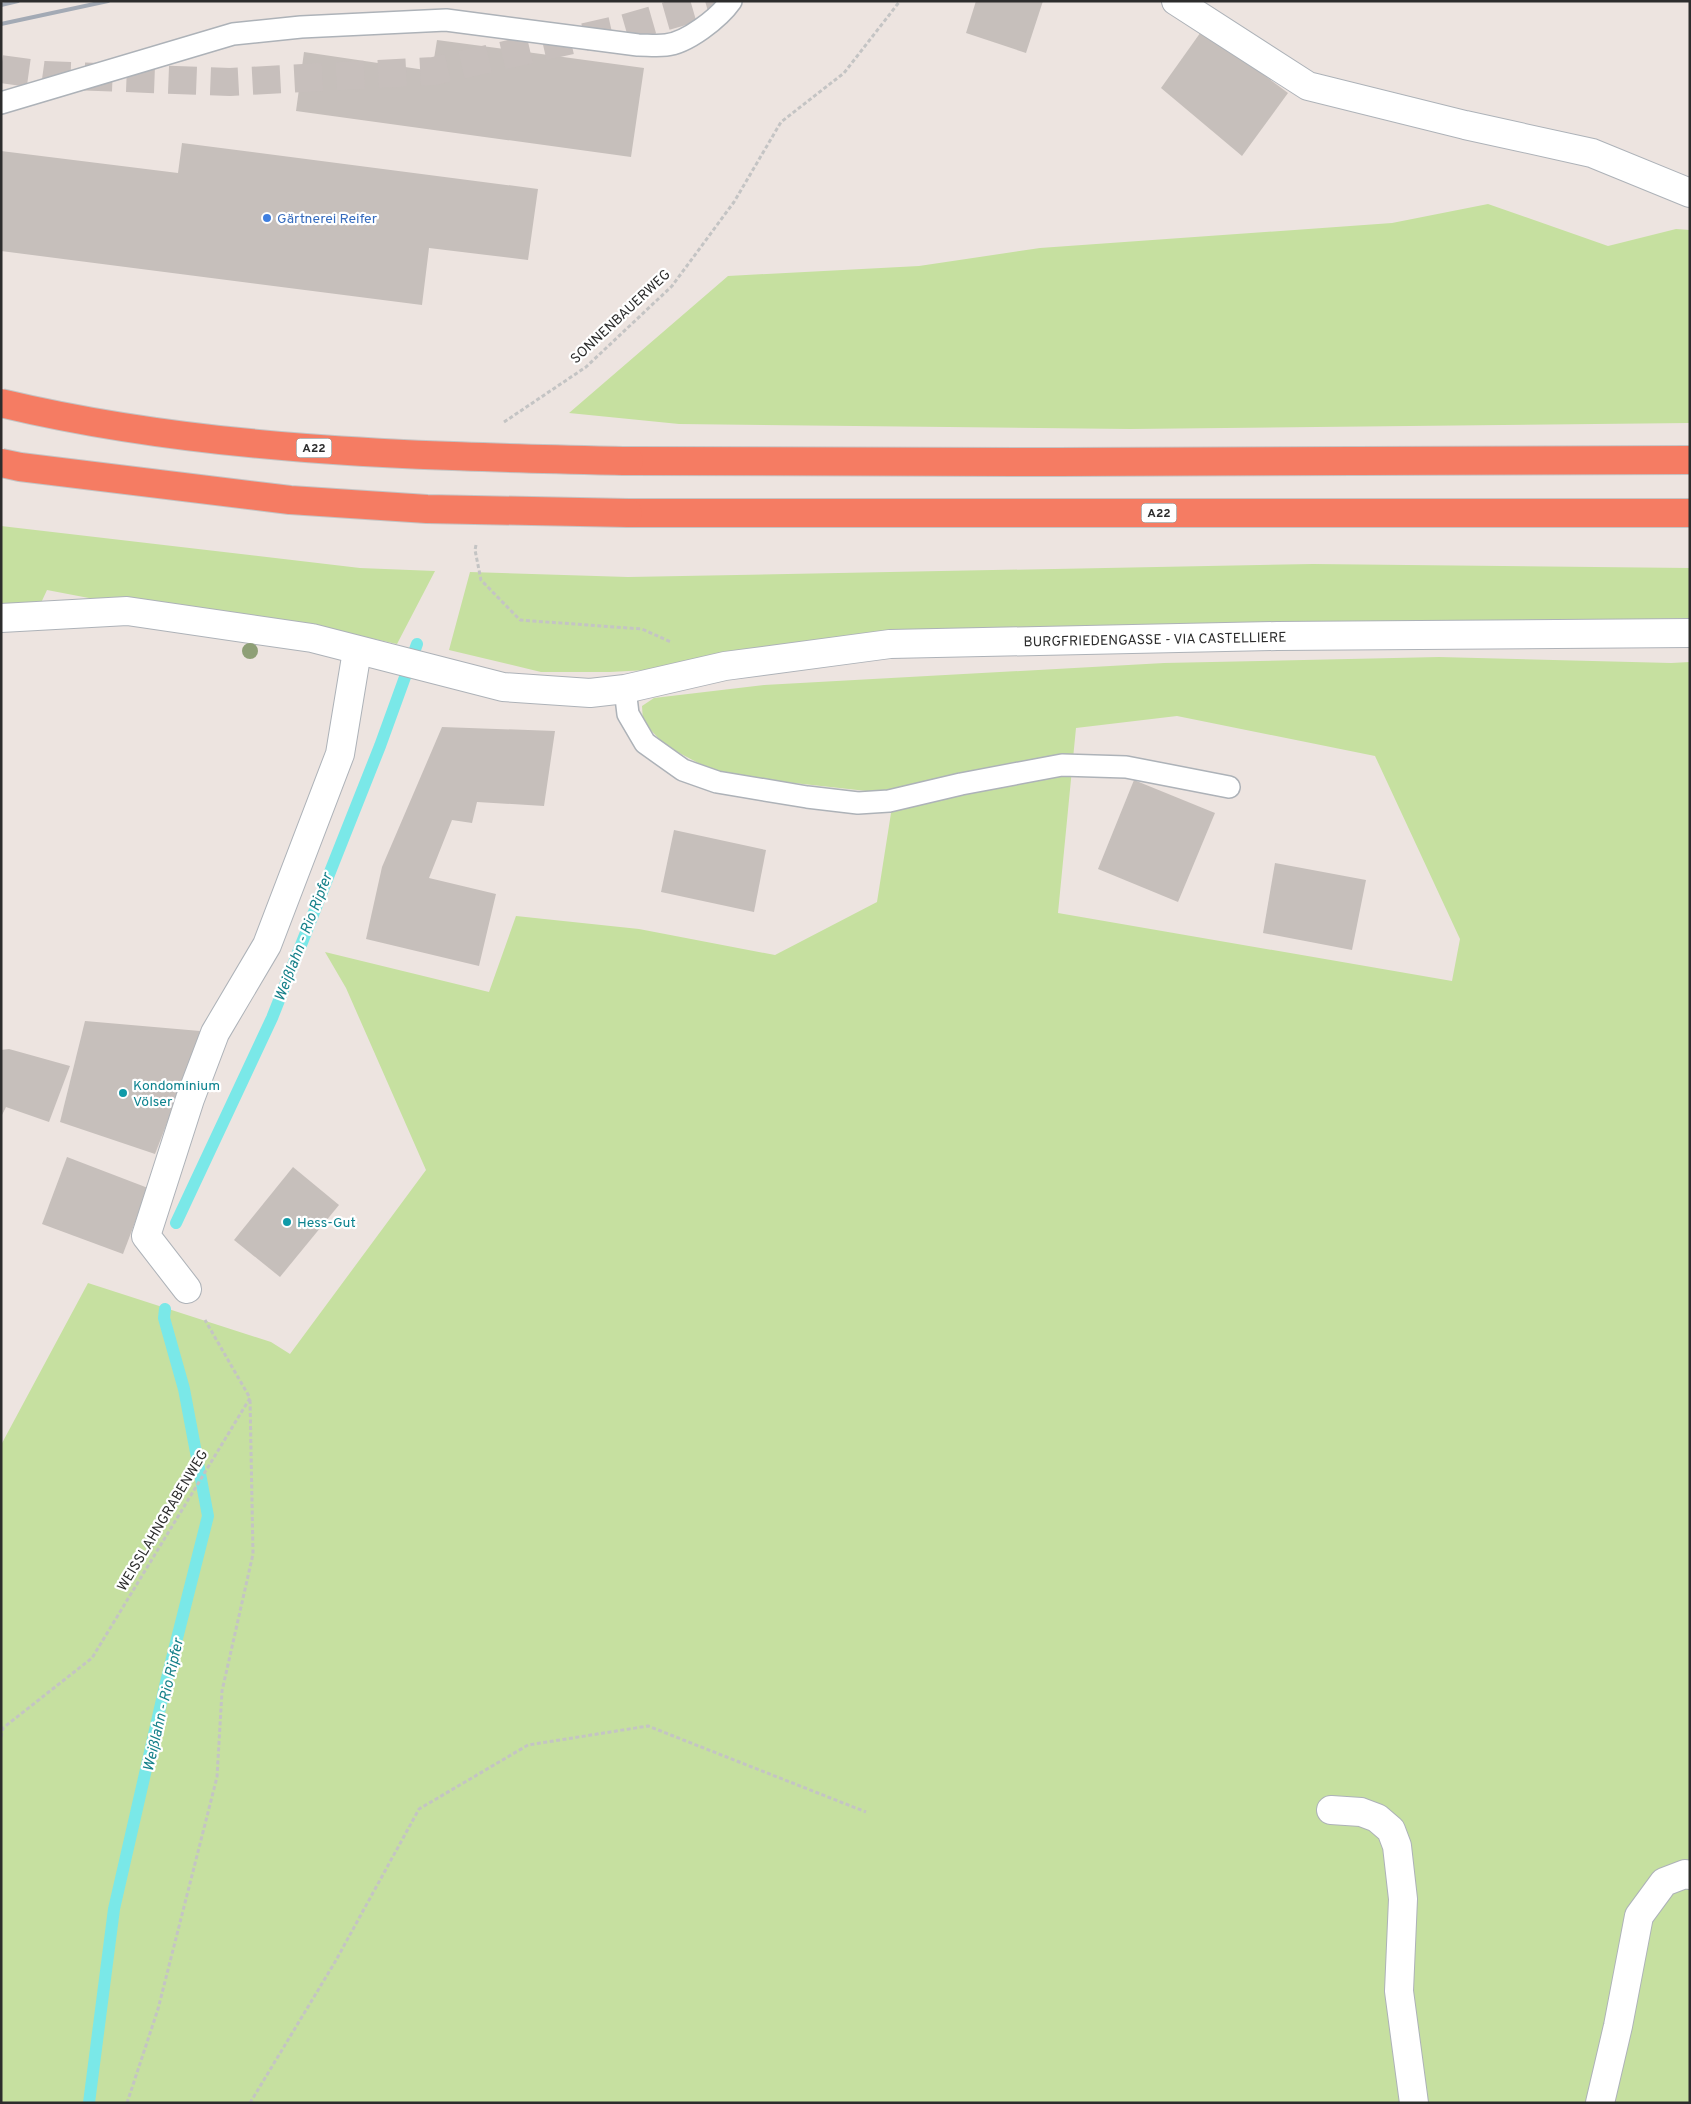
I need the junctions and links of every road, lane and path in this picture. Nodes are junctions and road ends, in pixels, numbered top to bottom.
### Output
1 (731, 1) edge
2 (900, 1) edge
3 (1176, 1) edge
4 (1, 103) edge
5 (1690, 193) edge
6 (1, 403) edge
7 (497, 427) dead end
8 (1690, 460) edge
9 (1, 463) edge
10 (1690, 513) edge
11 (477, 541) dead end
12 (1, 618) edge
13 (1690, 633) edge
14 (675, 644) dead end
15 (357, 651) junction
16 (624, 689) junction
17 (1229, 787) dead end
18 (187, 1289) joint
19 (250, 1398) junction
20 (1, 1737) edge
21 (1331, 1810) dead end
22 (866, 1812) dead end
23 (1690, 1875) edge
24 (127, 2103) edge
25 (250, 2103) edge
26 (1414, 2103) edge
27 (1600, 2103) edge

1 - 4 lane
2 - 7 path, SONNENBAUERWEG
3 - 5 street
6 - 8 highway, A22, bridge
9 - 10 highway, A22, bridge
11 - 14 path
12 - 15 street, BURGFRIEDENGASSE - VIA CASTELLIERE
13 - 16 street, BURGFRIEDENGASSE - VIA CASTELLIERE
15 - 16 street, BURGFRIEDENGASSE - VIA CASTELLIERE
15 - 18 street
16 - 17 lane
18 - 19 path
19 - 20 path, WEISSLAHNGRABENWEG
19 - 24 path
21 - 26 street
22 - 25 path
23 - 27 street

